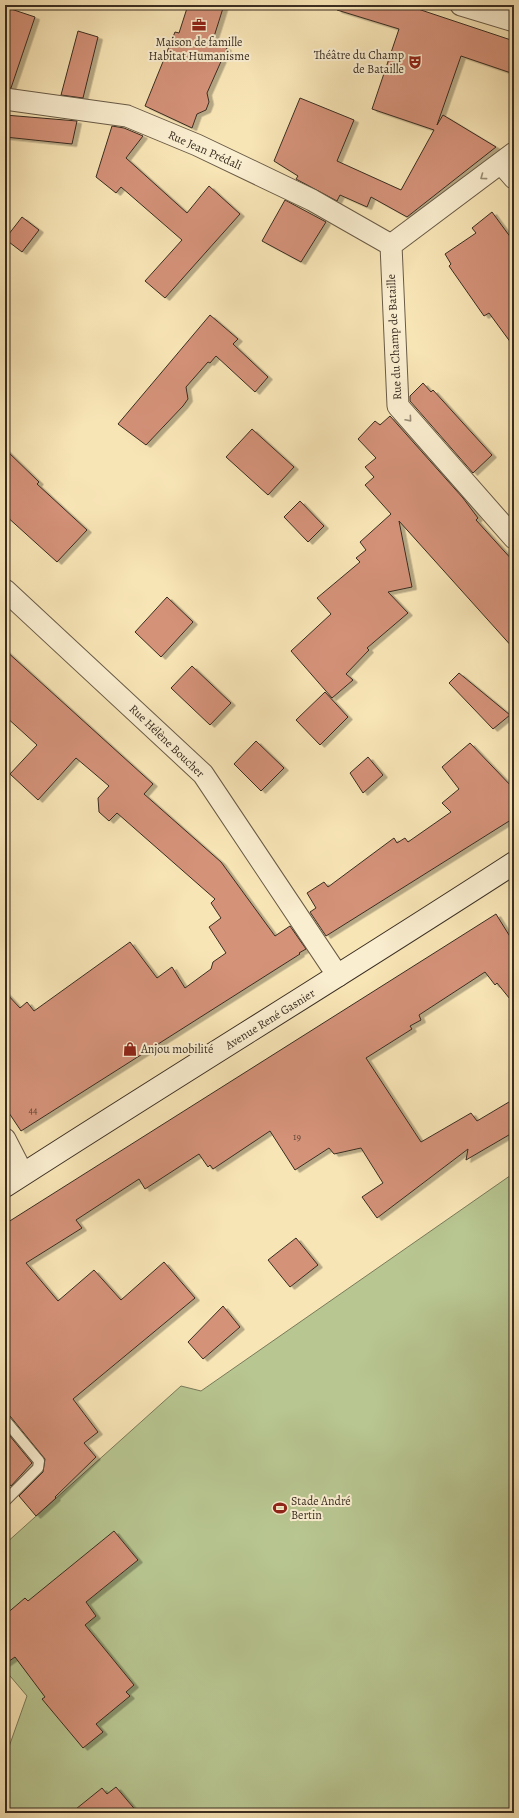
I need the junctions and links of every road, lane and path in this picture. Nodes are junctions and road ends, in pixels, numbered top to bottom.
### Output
1 (461, 5) edge
2 (514, 21) edge
3 (5, 99) edge
4 (510, 165) edge
5 (391, 245) junction
6 (514, 538) edge
7 (5, 590) edge
8 (514, 862) edge
9 (338, 976) junction
10 (5, 1139) edge
11 (14, 1180) edge
12 (5, 1420) edge
13 (5, 1501) edge

1 - 2 street
3 - 5 street, Rue Jean Prédali
4 -> 5 street
5 -> 6 street, Rue du Champ de Bataille
7 - 9 street, Rue Hélène Boucher
8 - 9 main road, Avenue René Gasnier
9 - 11 main road, Avenue René Gasnier
10 - 11 street
12 - 13 lane

